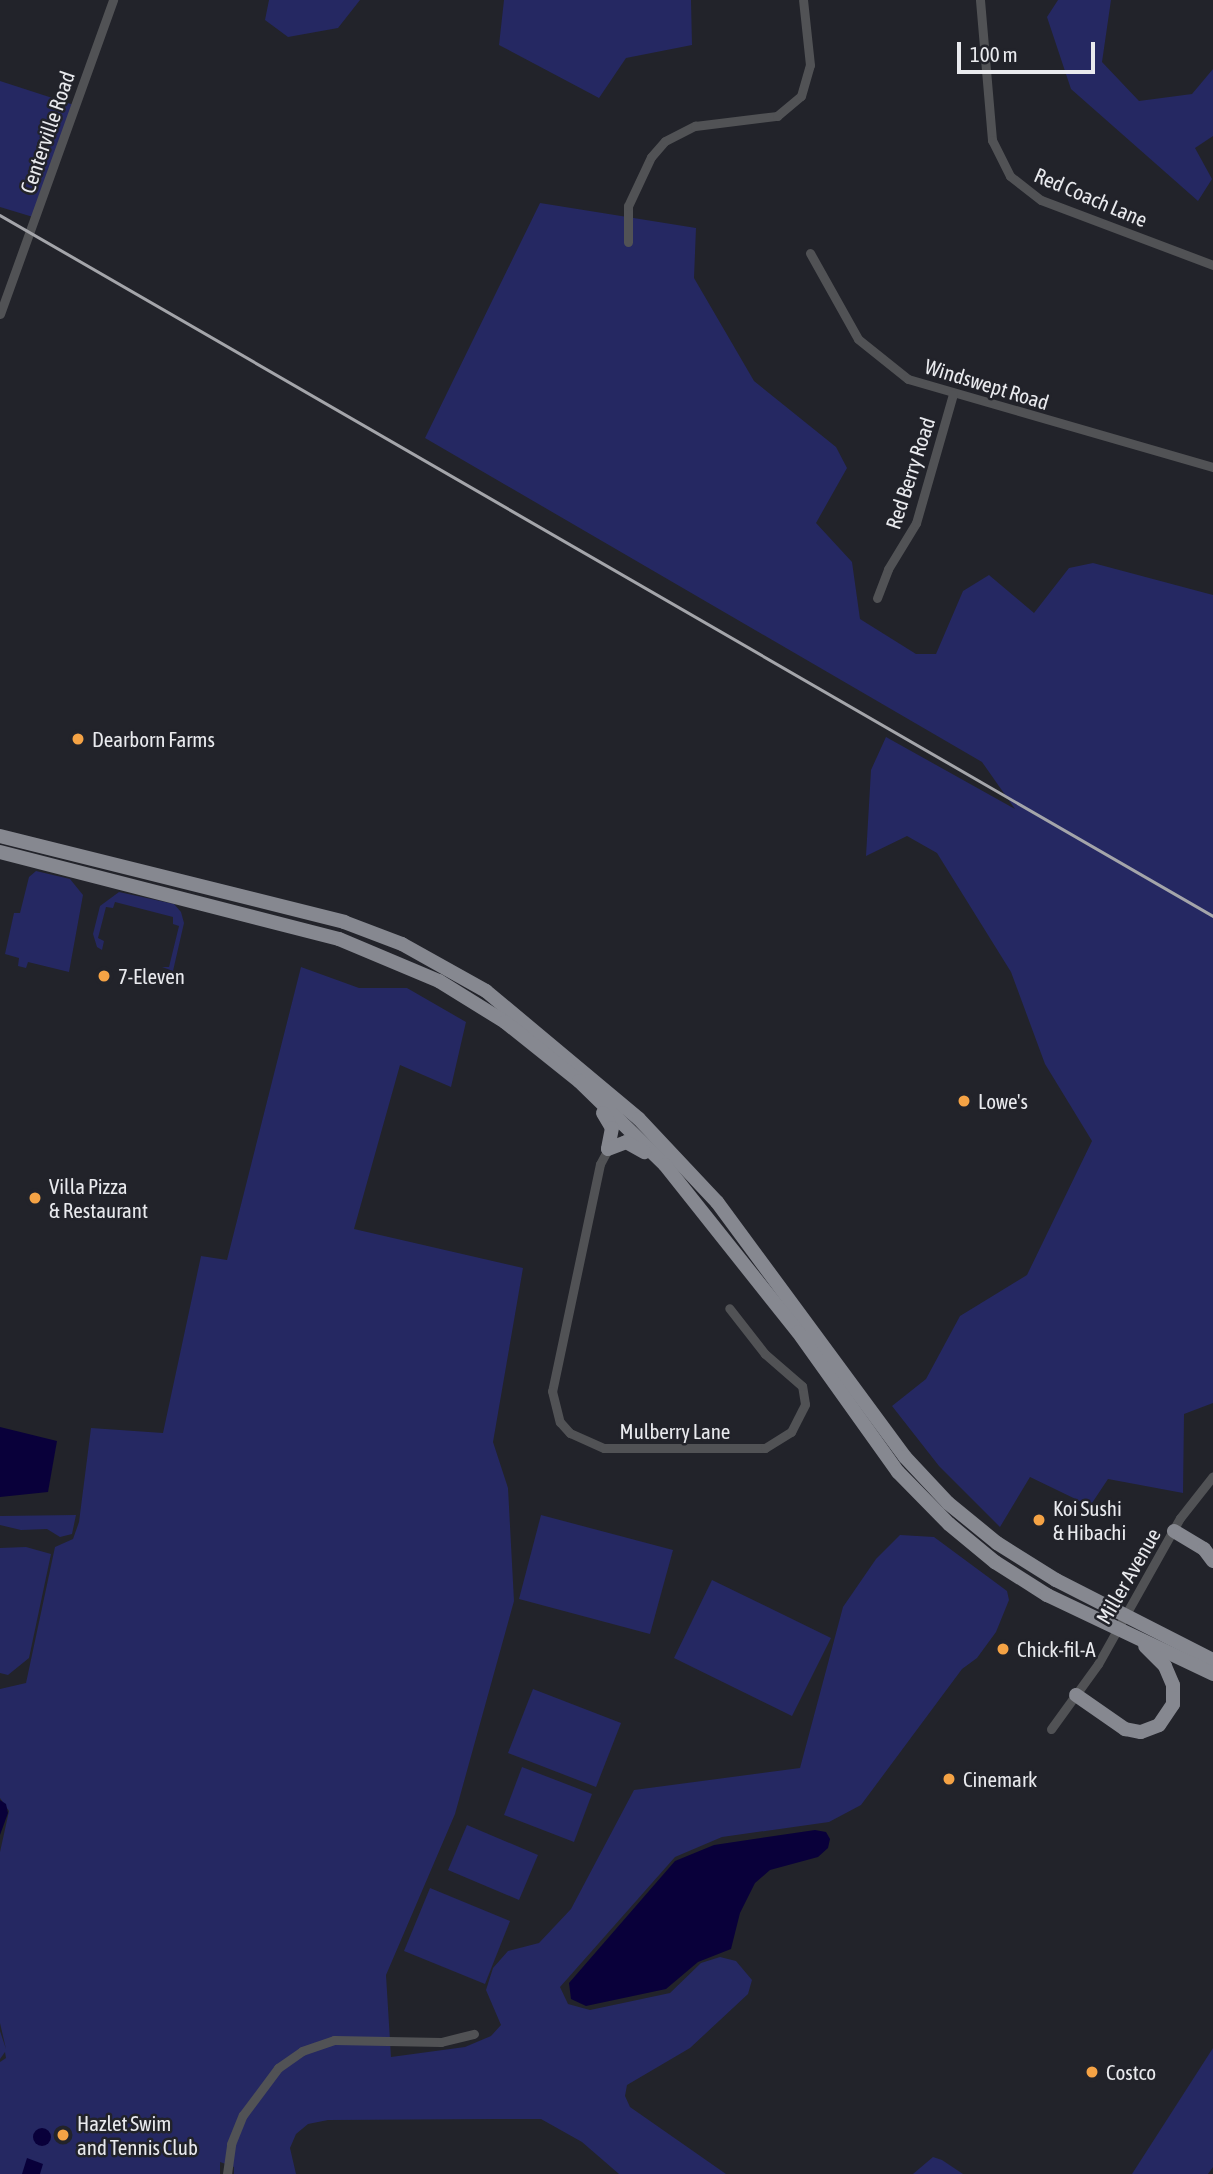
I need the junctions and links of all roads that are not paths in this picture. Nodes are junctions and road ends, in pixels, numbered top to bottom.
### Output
1 (113, 0) edge
2 (803, 0) edge
3 (980, 0) edge
4 (628, 242) dead end
5 (810, 253) dead end
6 (1213, 265) edge
7 (0, 314) edge
8 (953, 394) junction
9 (1213, 467) edge
10 (877, 598) dead end
11 (0, 836) edge
12 (0, 852) edge
13 (579, 1081) junction
14 (608, 1149) junction
15 (665, 1165) junction
16 (729, 1308) dead end
17 (1213, 1476) edge
18 (1174, 1531) junction
19 (1213, 1561) edge
20 (1125, 1616) junction
21 (1117, 1630) junction
22 (1133, 1637) junction
23 (1213, 1660) edge
24 (1213, 1674) edge
25 (1076, 1695) junction
26 (1051, 1729) dead end
27 (474, 2034) dead end
28 (227, 2174) edge

1 - 7 street, Centerville Road
2 - 4 street
3 - 6 street, Red Coach Lane
5 - 8 street, Windswept Road
8 - 9 street, Windswept Road
8 - 10 street, Red Berry Road
11 - 20 highway
12 - 13 highway
13 - 14 highway
13 - 15 highway
14 - 15 highway
14 - 16 street, Mulberry Lane
15 - 21 highway
17 - 18 street, Miller Avenue
18 - 19 highway
18 - 20 street, Miller Avenue
20 - 21 street, Miller Avenue
20 - 23 highway
21 - 22 highway
21 - 25 street, Miller Avenue
22 - 24 highway
22 - 25 highway
25 - 26 street, Miller Avenue
27 - 28 street

